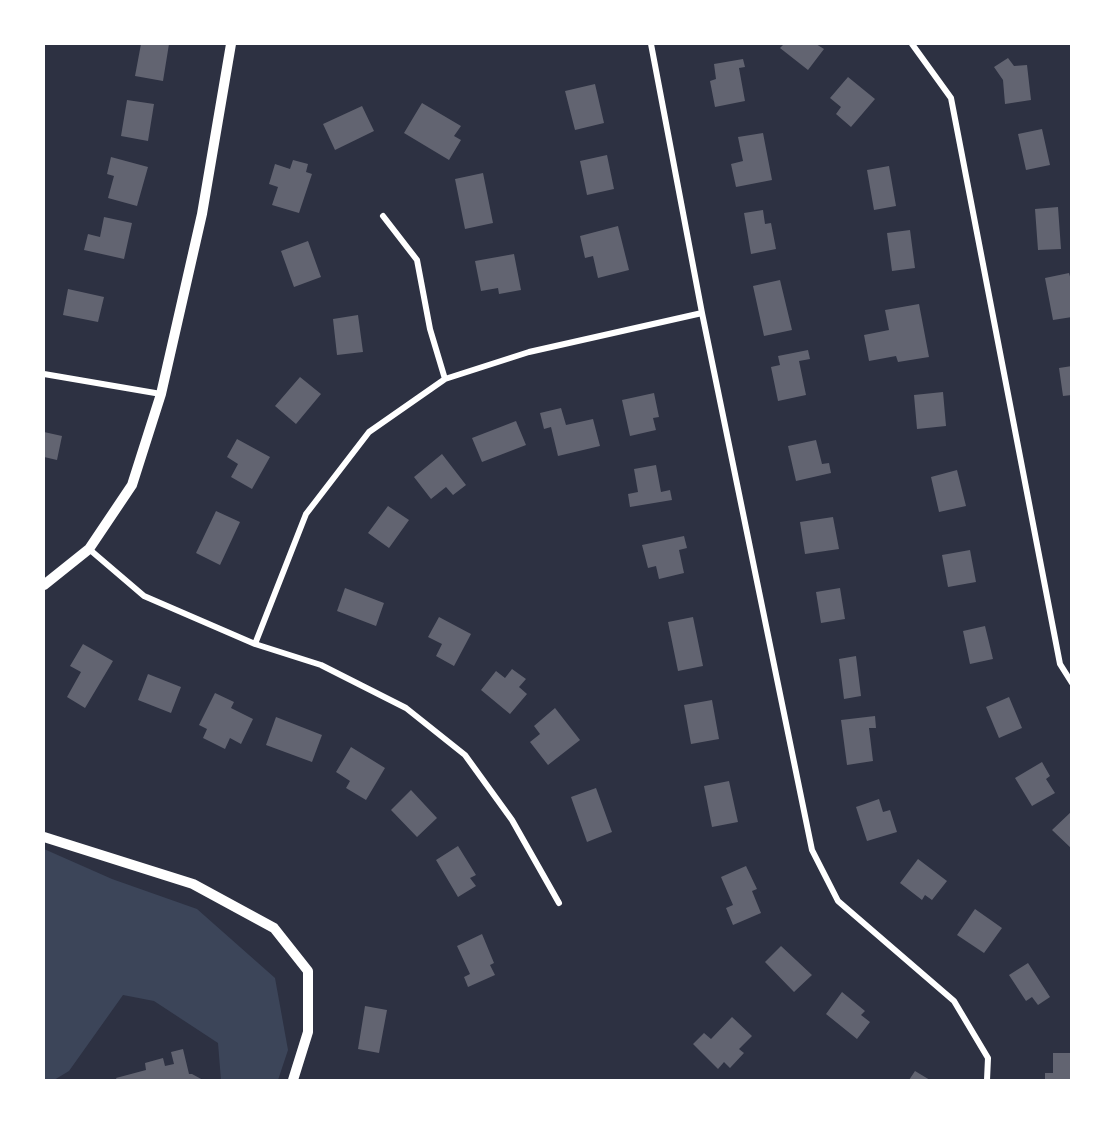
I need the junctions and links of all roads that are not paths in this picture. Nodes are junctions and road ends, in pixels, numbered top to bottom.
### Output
1 (231, 44) edge
2 (651, 44) edge
3 (912, 44) edge
4 (383, 216) dead end
5 (702, 314) junction
6 (44, 374) edge
7 (445, 379) junction
8 (160, 394) junction
9 (88, 549) junction
10 (44, 585) edge
11 (255, 644) junction
12 (1071, 683) edge
13 (44, 837) edge
14 (559, 903) dead end
15 (293, 1080) edge
16 (987, 1080) edge

1 - 8 street
2 - 5 street
3 - 12 street
4 - 7 street
5 - 7 street
5 - 16 street
6 - 8 street
7 - 11 street
8 - 9 street
9 - 10 street
9 - 11 street
11 - 14 street
13 - 15 street

